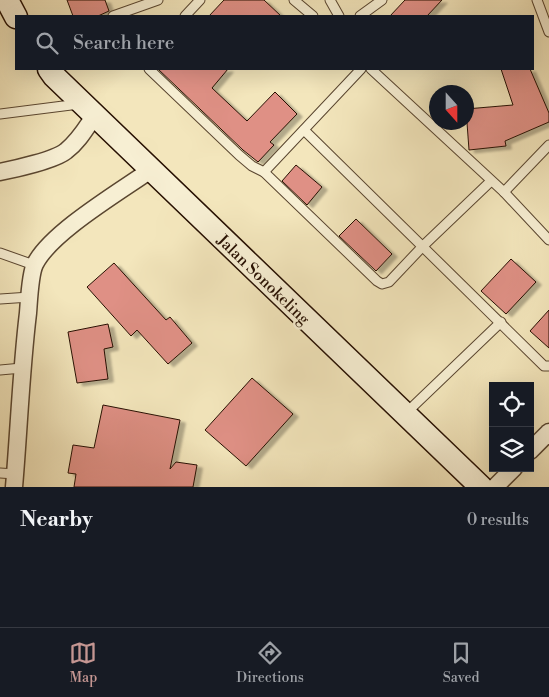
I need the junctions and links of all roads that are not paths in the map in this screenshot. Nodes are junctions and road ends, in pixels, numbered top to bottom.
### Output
1 (7, 0) edge
2 (158, 0) edge
3 (200, 0) edge
4 (294, 0) edge
5 (330, 0) edge
6 (382, 0) edge
7 (537, 0) edge
8 (15, 15) edge
9 (116, 15) edge
10 (186, 15) edge
11 (312, 15) edge
12 (338, 15) edge
13 (361, 15) edge
14 (549, 32) edge
15 (50, 70) edge
16 (150, 70) edge
17 (360, 70) edge
18 (372, 70) edge
19 (89, 109) junction
20 (0, 114) edge
21 (304, 130) junction
22 (549, 145) edge
23 (152, 169) junction
24 (0, 172) edge
25 (264, 172) junction
26 (491, 181) junction
27 (504, 192) junction
28 (549, 240) edge
29 (423, 246) junction
30 (0, 254) edge
31 (34, 266) junction
32 (30, 297) junction
33 (0, 299) edge
34 (500, 322) junction
35 (549, 366) edge
36 (22, 368) junction
37 (0, 370) edge
38 (405, 414) junction
39 (549, 432) edge
40 (534, 447) edge
41 (510, 472) edge
42 (10, 478) edge
43 (481, 487) edge
44 (496, 487) edge

1 - 8 street
2 - 9 lane
3 - 10 lane
4 - 11 lane
5 - 12 lane
6 - 13 lane
7 - 14 lane
15 - 19 street, Jalan Sonokeling
16 - 25 lane
17 - 21 lane
18 - 26 lane
19 - 20 lane
19 - 23 street, Jalan Sonokeling
19 - 24 street
21 - 25 lane
21 - 29 lane
22 - 27 lane
23 - 31 street
23 - 38 street, Jalan Sonokeling
25 - 29 lane
26 - 27 lane
26 - 29 lane
27 - 28 lane
29 - 34 lane
30 - 31 lane
31 - 32 street
32 - 33 lane
32 - 36 street
34 - 35 lane
34 - 38 lane
36 - 37 lane
36 - 42 street
38 - 43 street, Jalan Sonokeling
39 - 40 street
41 - 44 street

